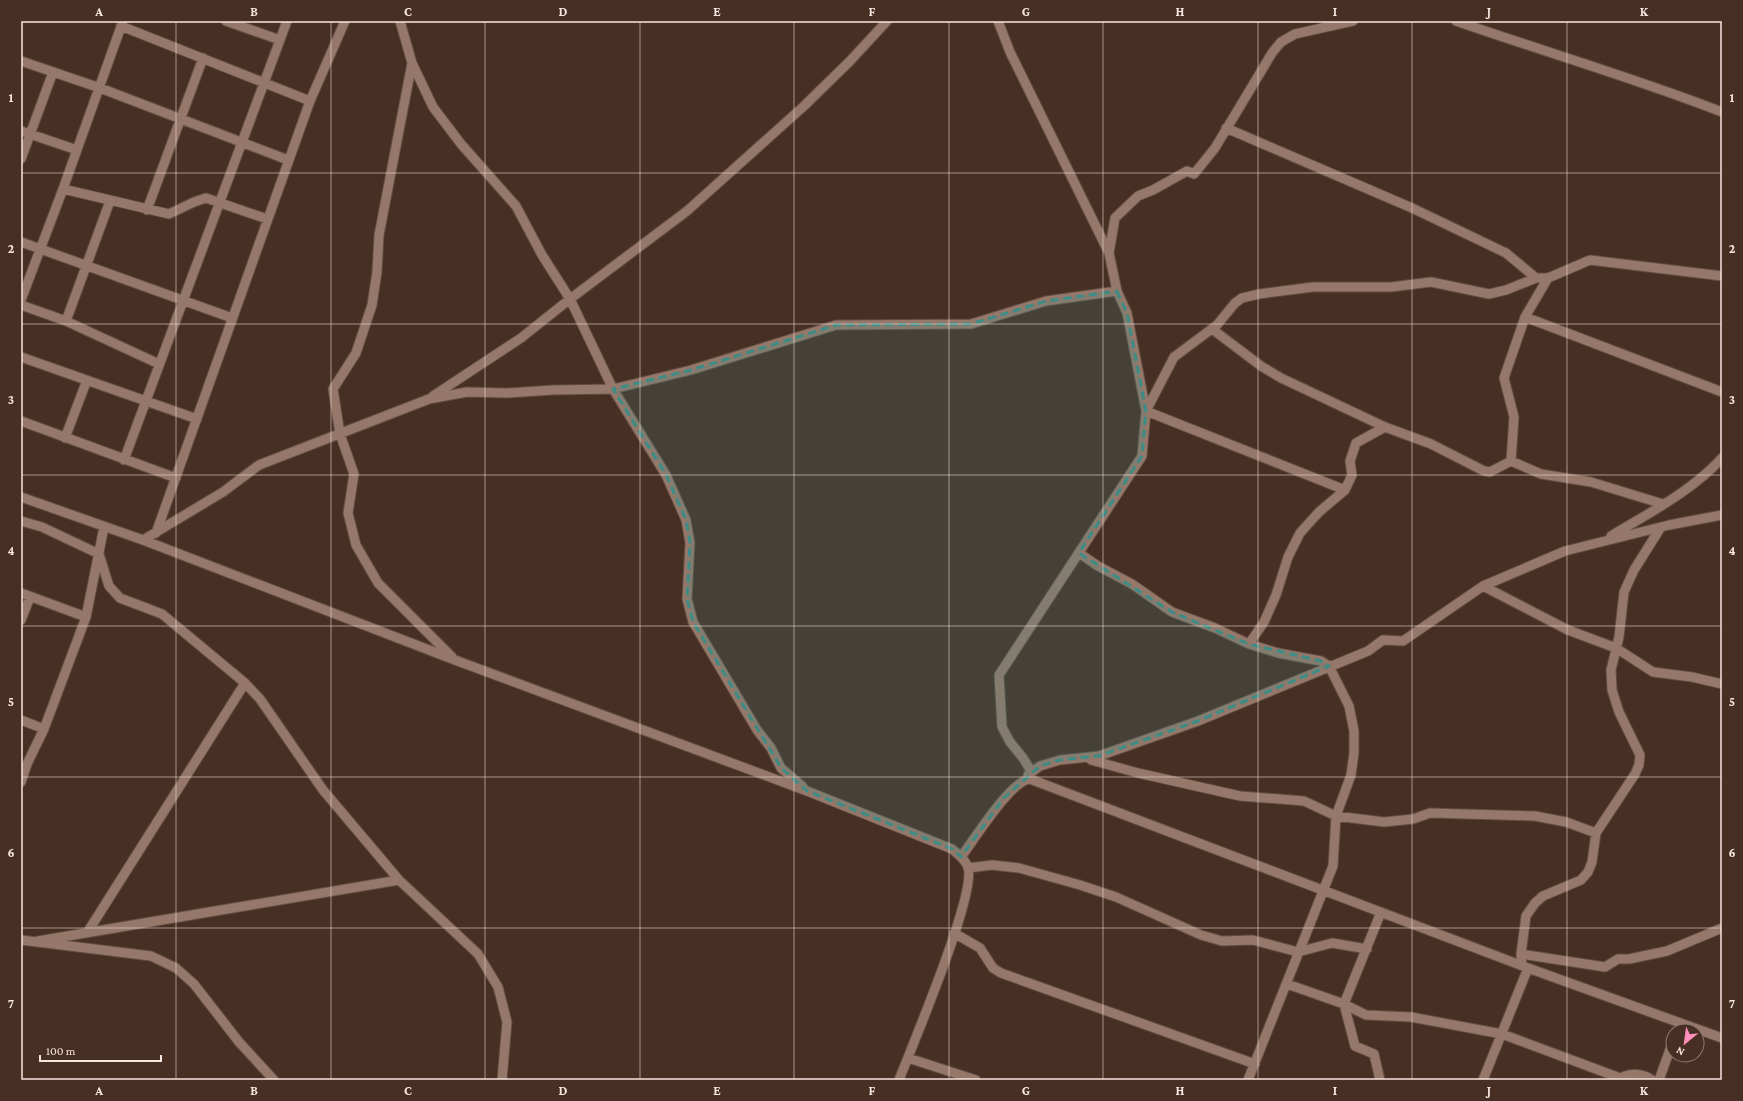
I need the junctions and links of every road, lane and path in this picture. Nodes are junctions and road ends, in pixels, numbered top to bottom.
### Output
1 (226, 21) edge
2 (287, 21) edge
3 (345, 21) edge
4 (400, 21) edge
5 (887, 21) edge
6 (998, 21) edge
7 (1353, 21) edge
8 (1456, 21) edge
9 (122, 23) edge
10 (280, 40) junction
11 (203, 58) junction
12 (21, 61) edge
13 (412, 63) junction
14 (53, 72) junction
15 (265, 85) junction
16 (100, 88) junction
17 (310, 101) junction
18 (1722, 112) edge
19 (180, 120) junction
20 (1226, 128) junction
21 (26, 133) edge
22 (242, 142) junction
23 (77, 150) junction
24 (21, 159) edge
25 (288, 160) junction
26 (63, 189) junction
27 (110, 201) junction
28 (220, 202) junction
29 (147, 210) junction
30 (267, 219) junction
31 (21, 242) edge
32 (41, 249) junction
33 (1109, 253) junction
34 (86, 265) junction
35 (1722, 276) edge
36 (1536, 278) junction
37 (1548, 278) junction
38 (1117, 291) junction
39 (570, 299) junction
40 (21, 300) edge
41 (183, 300) junction
42 (21, 306) edge
43 (1525, 317) junction
44 (232, 318) junction
45 (66, 321) junction
46 (1212, 329) junction
47 (21, 357) edge
48 (159, 364) junction
49 (87, 380) junction
50 (613, 389) junction
51 (1722, 392) edge
52 (429, 399) junction
53 (146, 402) junction
54 (1146, 411) junction
55 (197, 419) junction
56 (21, 421) edge
57 (1385, 427) junction
58 (340, 434) junction
59 (65, 438) junction
60 (1722, 458) edge
61 (124, 460) junction
62 (1511, 461) junction
63 (176, 478) junction
64 (1345, 490) junction
65 (21, 497) edge
66 (1662, 504) junction
67 (1722, 515) edge
68 (21, 521) edge
69 (104, 527) junction
70 (1661, 527) junction
71 (156, 532) junction
72 (143, 540) junction
73 (1603, 541) junction
74 (1079, 553) junction
75 (99, 554) junction
76 (1482, 586) junction
77 (21, 594) edge
78 (30, 597) junction
79 (86, 617) junction
80 (21, 620) edge
81 (1249, 644) junction
82 (1616, 648) junction
83 (455, 660) junction
84 (1329, 666) junction
85 (245, 683) junction
86 (1722, 684) edge
87 (21, 720) edge
88 (44, 729) junction
89 (1084, 758) junction
90 (24, 762) edge
91 (1031, 771) junction
92 (1024, 780) junction
93 (21, 782) edge
94 (807, 791) junction
95 (1336, 816) junction
96 (1596, 833) junction
97 (961, 857) junction
98 (968, 868) junction
99 (399, 880) junction
100 (1324, 890) junction
101 (1381, 912) junction
102 (1722, 928) edge
103 (87, 933) junction
104 (954, 933) junction
105 (21, 940) edge
106 (38, 941) junction
107 (1367, 949) junction
108 (1298, 952) junction
109 (1521, 954) junction
110 (1525, 967) junction
111 (1287, 984) junction
112 (1344, 1004) junction
113 (1668, 1023) edge
114 (1502, 1034) junction
115 (1705, 1034) edge
116 (1722, 1038) edge
117 (908, 1058) junction
118 (1665, 1063) edge
119 (1255, 1064) junction
120 (274, 1080) edge
121 (502, 1080) edge
122 (900, 1080) edge
123 (976, 1080) edge
124 (1248, 1080) edge
125 (1380, 1080) edge
126 (1483, 1080) edge
127 (1652, 1080) edge
128 (1659, 1080) edge

1 - 10 street
2 - 10 street
3 - 17 street
4 - 13 street
5 - 39 street
6 - 33 street
7 - 20 street
8 - 18 street
9 - 11 street
9 - 16 street
10 - 15 street
11 - 15 street
11 - 19 street
12 - 14 street
13 - 39 street
13 - 58 street
14 - 16 street
14 - 21 street
15 - 17 street
15 - 22 street
16 - 19 street
16 - 23 street
17 - 25 street
19 - 22 street
19 - 29 street
20 - 33 street
20 - 36 street
21 - 23 street
21 - 24 street
22 - 25 street
22 - 28 street
23 - 26 street
25 - 30 street
26 - 27 street
26 - 32 street
27 - 29 street
27 - 34 street
28 - 29 street
28 - 30 street
28 - 41 street
30 - 44 street
31 - 32 street
32 - 34 street
32 - 40 street
33 - 38 street
34 - 41 street
34 - 45 street
35 - 37 street
36 - 37 street
36 - 46 street
37 - 43 street
38 - 50 street
38 - 54 street
39 - 50 street
39 - 52 street
41 - 44 street
41 - 48 street
42 - 45 street
43 - 51 street
43 - 62 street
44 - 55 street
45 - 48 street
46 - 54 street
46 - 57 street
47 - 49 street
48 - 53 street
49 - 53 street
49 - 59 street
50 - 52 street
50 - 94 street
52 - 58 street
53 - 55 street
53 - 61 street
54 - 64 street
54 - 74 street
55 - 63 street
56 - 59 street
57 - 62 street
57 - 64 street
58 - 71 street
58 - 83 street
59 - 61 street
60 - 66 street
61 - 63 street
62 - 66 street
63 - 71 street
64 - 81 street
65 - 69 street
66 - 73 street
67 - 70 street
68 - 75 street
69 - 72 street
69 - 75 street
70 - 73 street
70 - 82 street
71 - 72 street
72 - 83 street
73 - 76 street
74 - 81 street
74 - 91 street
75 - 79 street
75 - 85 street
76 - 82 street
76 - 84 street
77 - 78 street
78 - 79 street
78 - 80 street
79 - 88 street
81 - 84 street
82 - 86 street
82 - 96 street
83 - 94 street
84 - 89 street
84 - 95 street
85 - 99 street
85 - 103 street
87 - 88 street
88 - 90 street
89 - 91 street
89 - 95 street
90 - 93 street
91 - 92 street
92 - 97 street
92 - 100 street
94 - 97 street
95 - 96 street
95 - 100 street
96 - 109 street
97 - 98 street
98 - 104 street
98 - 108 street
99 - 103 street
99 - 121 street
100 - 101 street
100 - 108 street
101 - 107 street
101 - 110 street
102 - 109 street
103 - 106 street
104 - 117 street
104 - 119 street
105 - 106 street
106 - 120 street
107 - 108 street
107 - 112 street
108 - 111 street
109 - 110 street
110 - 113 street
110 - 114 street
111 - 112 street
111 - 119 street
112 - 114 street
112 - 125 street
114 - 126 street
114 - 127 street
115 - 116 street
117 - 122 street
117 - 123 street
118 - 128 street
119 - 124 street

